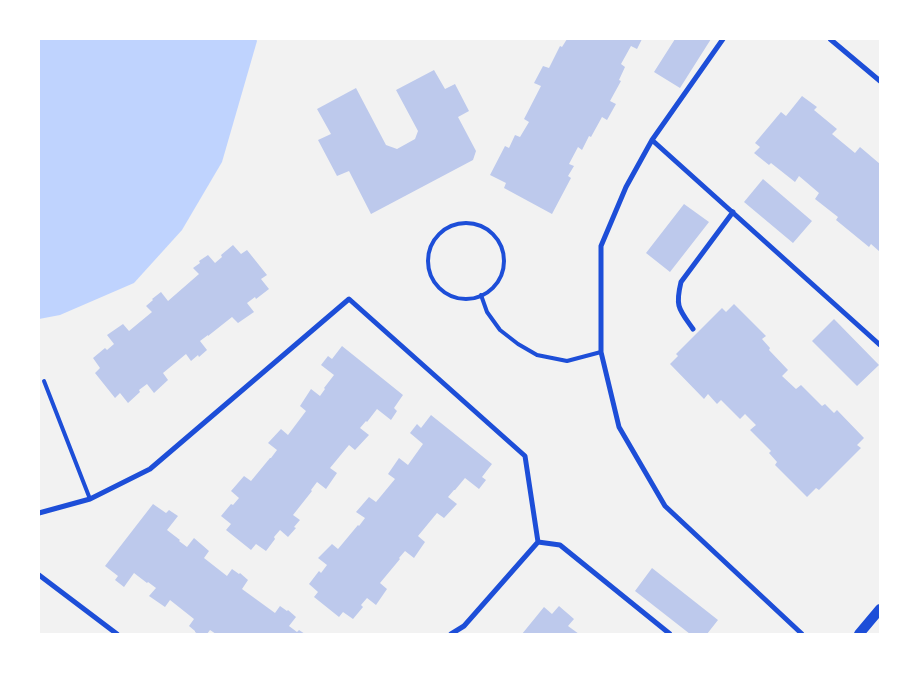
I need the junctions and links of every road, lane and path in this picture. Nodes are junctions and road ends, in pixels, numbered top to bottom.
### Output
1 (723, 39) edge
2 (830, 39) edge
3 (880, 81) edge
4 (652, 140) junction
5 (733, 212) junction
6 (481, 295) junction
7 (693, 329) dead end
8 (880, 345) edge
9 (601, 352) junction
10 (44, 381) dead end
11 (90, 499) junction
12 (39, 513) edge
13 (538, 542) junction
14 (39, 575) edge
15 (880, 609) edge
16 (117, 634) edge
17 (451, 634) edge
18 (670, 634) edge
19 (802, 634) edge
20 (859, 634) edge

1 - 4 street
2 - 3 street
4 - 5 street
4 - 9 street
5 - 7 street
5 - 8 street
6 - 6 lane
6 - 9 lane
9 - 19 street
10 - 11 lane
11 - 12 street
11 - 13 street
13 - 17 street
13 - 18 street
14 - 16 street
15 - 20 main road

